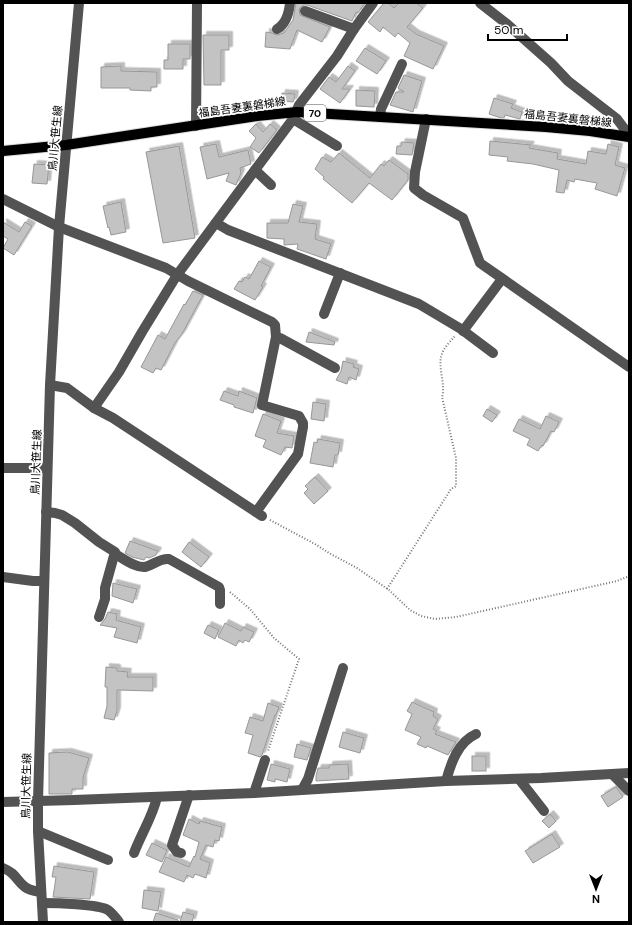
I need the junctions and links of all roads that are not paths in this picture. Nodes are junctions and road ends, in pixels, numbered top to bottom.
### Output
1 (79, 3) edge
2 (197, 3) edge
3 (290, 3) edge
4 (373, 3) edge
5 (480, 3) edge
6 (305, 11) dead end
7 (277, 29) dead end
8 (354, 29) junction
9 (402, 64) dead end
10 (295, 116) junction
11 (380, 117) junction
12 (426, 119) junction
13 (196, 126) junction
14 (629, 136) edge
15 (66, 145) junction
16 (337, 146) dead end
17 (3, 151) edge
18 (255, 170) junction
19 (271, 185) dead end
20 (3, 199) edge
21 (216, 223) junction
22 (59, 227) junction
23 (340, 272) junction
24 (177, 275) junction
25 (502, 279) junction
26 (324, 314) dead end
27 (462, 330) junction
28 (276, 337) junction
29 (493, 353) dead end
30 (629, 367) edge
31 (336, 368) dead end
32 (50, 386) junction
33 (94, 408) junction
34 (3, 468) edge
35 (47, 468) junction
36 (46, 512) junction
37 (115, 554) junction
38 (3, 577) edge
39 (44, 581) junction
40 (220, 604) dead end
41 (99, 617) dead end
42 (342, 668) dead end
43 (476, 734) dead end
44 (265, 760) road end
45 (629, 773) edge
46 (612, 774) junction
47 (519, 779) junction
48 (446, 780) junction
49 (302, 790) junction
50 (629, 791) edge
51 (254, 793) junction
52 (189, 795) junction
53 (157, 797) junction
54 (38, 801) junction
55 (3, 802) edge
56 (544, 811) dead end
57 (38, 831) junction
58 (134, 853) dead end
59 (181, 853) dead end
60 (108, 860) dead end
61 (3, 868) edge
62 (41, 892) junction
63 (42, 903) junction
64 (43, 922) edge
65 (119, 922) edge

1 - 15 street, 鳥川大笹生線
2 - 13 street
3 - 7 street
4 - 8 street
5 - 14 street
6 - 8 street
8 - 10 street
9 - 11 street
10 - 11 main road, 福島吾妻裏磐梯線 / 70
10 - 13 main road, 福島吾妻裏磐梯線 / 70
10 - 16 street
10 - 18 street
11 - 12 main road, 福島吾妻裏磐梯線 / 70
12 - 14 main road, 福島吾妻裏磐梯線 / 70
12 - 25 street
13 - 15 main road, 福島吾妻裏磐梯線 / 70
15 - 17 main road, 福島吾妻裏磐梯線 / 70
15 - 22 street, 鳥川大笹生線
18 - 19 street
18 - 21 street
20 - 22 street
21 - 23 street
21 - 24 street
22 - 24 street
22 - 32 street, 鳥川大笹生線
23 - 26 street
23 - 27 street
24 - 28 street
24 - 33 street
25 - 27 street
25 - 30 street
27 - 29 street
28 - 31 street
28 - 33 street
32 - 33 street
32 - 35 street, 鳥川大笹生線
34 - 35 street
35 - 36 street, 鳥川大笹生線
36 - 37 street
36 - 39 street, 鳥川大笹生線
37 - 40 street
37 - 41 street
38 - 39 street
39 - 54 street, 鳥川大笹生線
42 - 49 street
43 - 48 street
44 - 51 street
45 - 46 street
46 - 47 street
46 - 50 street
47 - 48 street
47 - 56 street
48 - 49 street
49 - 51 street
51 - 52 street
52 - 53 street
52 - 59 street
53 - 54 street
53 - 58 street
54 - 55 street
54 - 57 street, 鳥川大笹生線
57 - 60 street
57 - 62 street, 鳥川大笹生線
61 - 62 street
62 - 63 street, 鳥川大笹生線
63 - 64 street, 鳥川大笹生線
63 - 65 street

